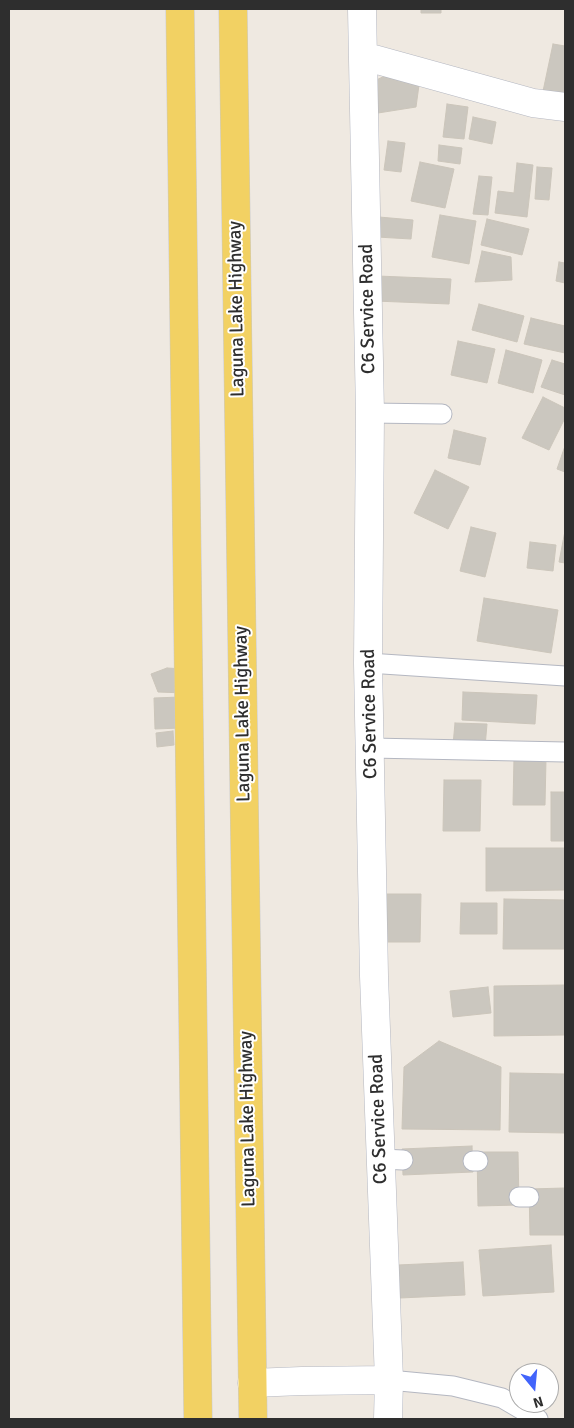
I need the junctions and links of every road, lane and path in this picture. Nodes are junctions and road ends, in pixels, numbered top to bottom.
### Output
1 (180, 9) edge
2 (233, 9) edge
3 (362, 9) edge
4 (363, 56) junction
5 (565, 107) edge
6 (370, 413) junction
7 (442, 414) dead end
8 (368, 662) junction
9 (565, 676) edge
10 (370, 748) junction
11 (565, 752) edge
12 (382, 1380) junction
13 (252, 1383) junction
14 (198, 1419) edge
15 (253, 1419) edge
16 (388, 1419) edge
17 (538, 1419) edge

1 - 14 main road
2 - 13 main road, Laguna Lake Highway
3 - 4 street, C6 Service Road
4 - 5 street
4 - 6 street, C6 Service Road
6 - 7 lane
6 - 8 street, C6 Service Road
8 - 9 lane
8 - 10 street, C6 Service Road
10 - 11 lane
10 - 12 street, C6 Service Road
12 - 13 street
12 - 16 street, C6 Service Road
12 - 17 lane
13 - 15 main road, Laguna Lake Highway

